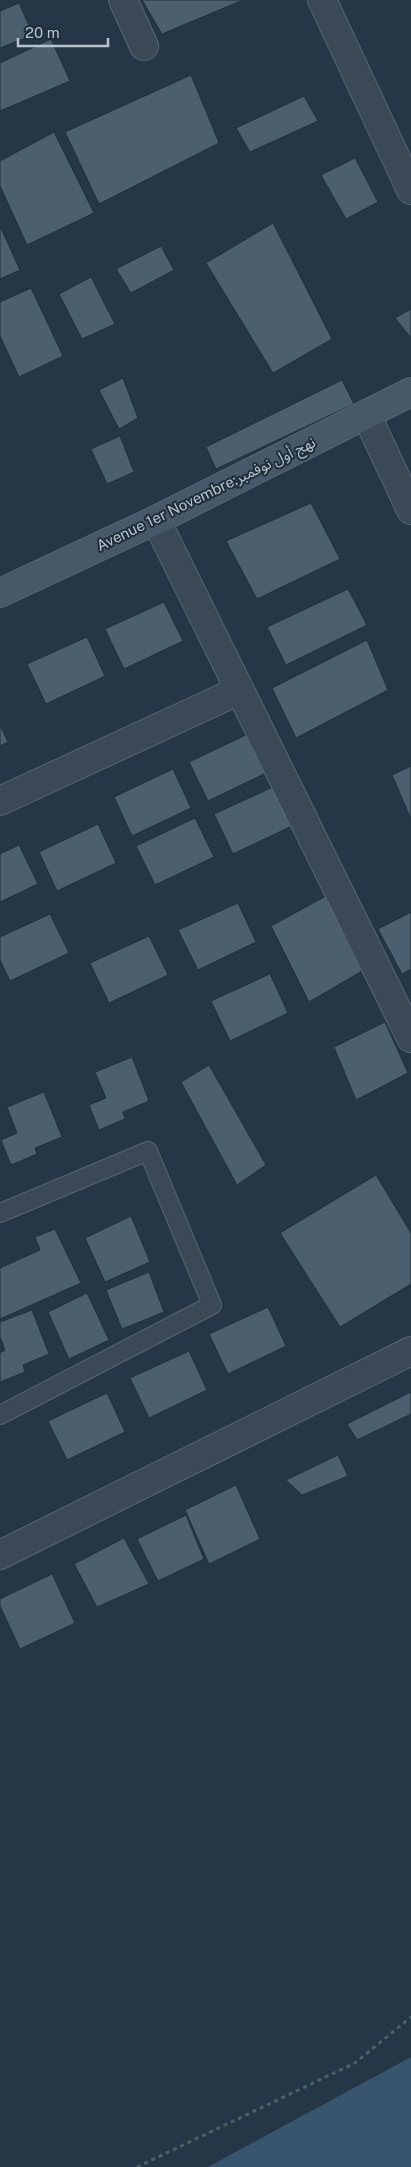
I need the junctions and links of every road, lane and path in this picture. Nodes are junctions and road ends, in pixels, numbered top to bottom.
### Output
1 (123, 0) edge
2 (322, 0) edge
3 (144, 46) dead end
4 (411, 190) edge
5 (411, 392) edge
6 (366, 414) junction
7 (411, 510) edge
8 (156, 520) junction
9 (0, 593) edge
10 (240, 690) junction
11 (0, 801) edge
12 (411, 1038) edge
13 (0, 1213) edge
14 (411, 1350) edge
15 (0, 1415) edge
16 (0, 1556) edge
17 (411, 2017) edge
18 (138, 2167) edge

1 - 3 street
2 - 4 street
5 - 6 main road, Avenue 1er Novembre;نهج أول نوفمبر
6 - 7 street
6 - 8 main road, Avenue 1er Novembre;نهج أول نوفمبر
8 - 9 main road, Avenue 1er Novembre;نهج أول نوفمبر
8 - 10 street
10 - 11 street
10 - 12 street
13 - 15 lane
14 - 16 street
17 - 18 path

